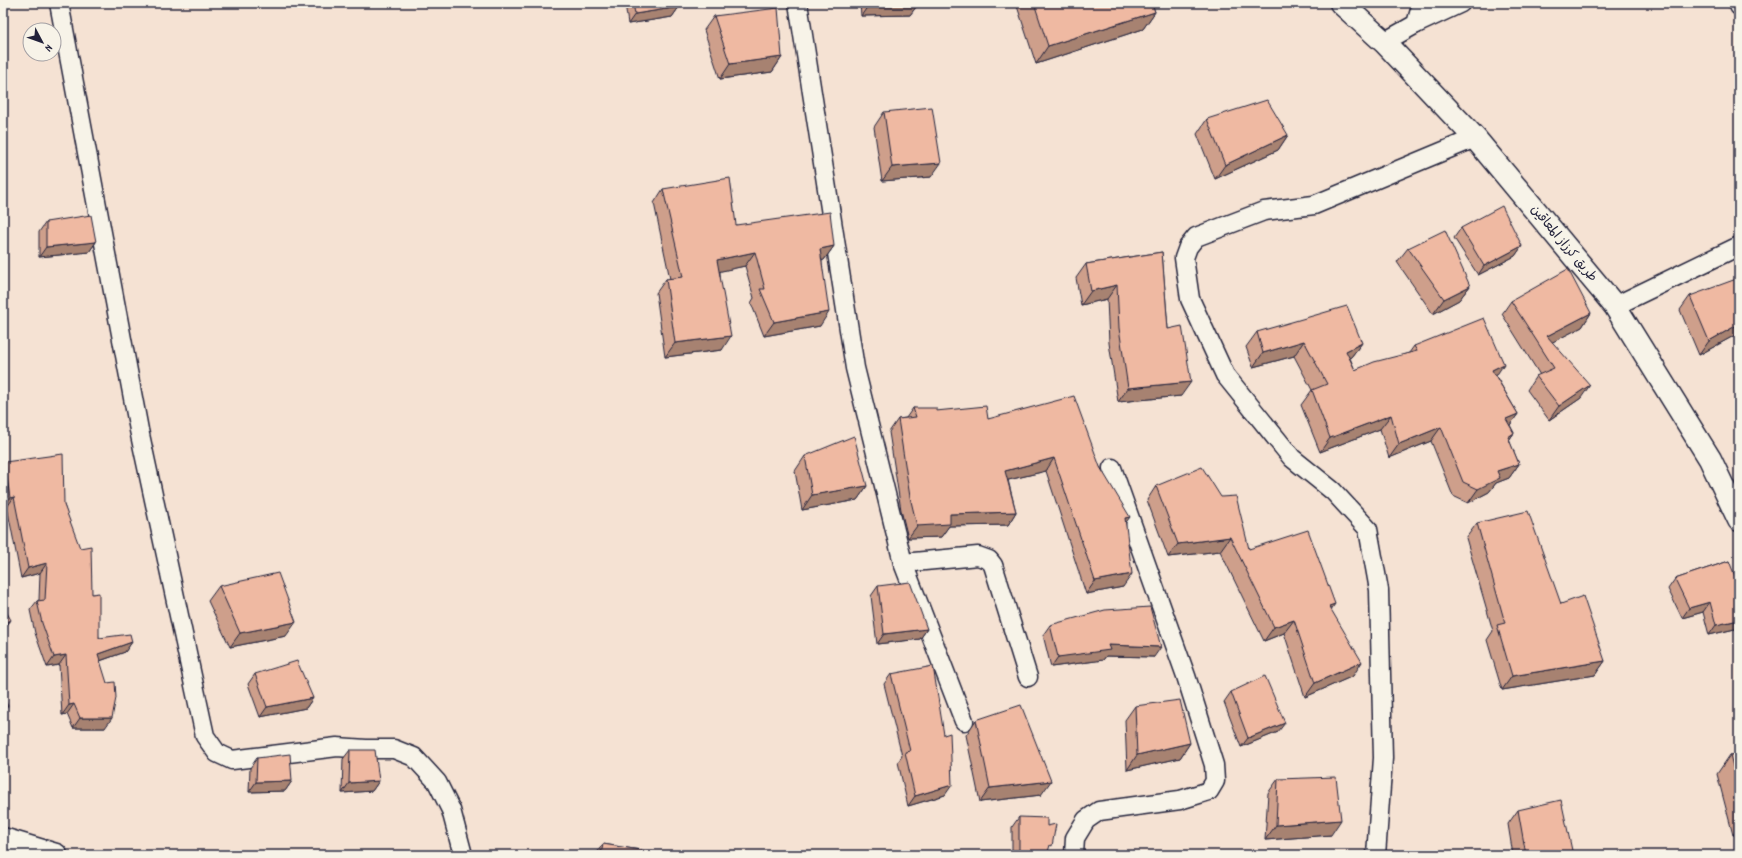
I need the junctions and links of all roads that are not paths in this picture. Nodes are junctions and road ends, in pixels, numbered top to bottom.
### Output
1 (59, 3) edge
2 (798, 3) edge
3 (1341, 3) edge
4 (1422, 3) edge
5 (1461, 3) edge
6 (1738, 3) edge
7 (1739, 6) edge
8 (1416, 24) junction
9 (1384, 42) junction
10 (1475, 138) junction
11 (1739, 246) edge
12 (1615, 306) junction
13 (1112, 468) dead end
14 (1739, 520) edge
15 (903, 563) junction
16 (1028, 677) dead end
17 (964, 721) dead end
18 (3, 839) edge
19 (56, 855) edge
20 (463, 855) edge
21 (1074, 855) edge
22 (1376, 855) edge

1 - 20 street
2 - 15 street
3 - 9 street, طريق كرزاز المعاقين
4 - 8 street
5 - 8 street
6 - 7 street
8 - 9 street
9 - 10 street, طريق كرزاز المعاقين
10 - 12 street, طريق كرزاز المعاقين
10 - 22 street
11 - 12 street
12 - 14 street, طريق كرزاز المعاقين
13 - 21 street
15 - 16 street
15 - 17 street
18 - 19 street

